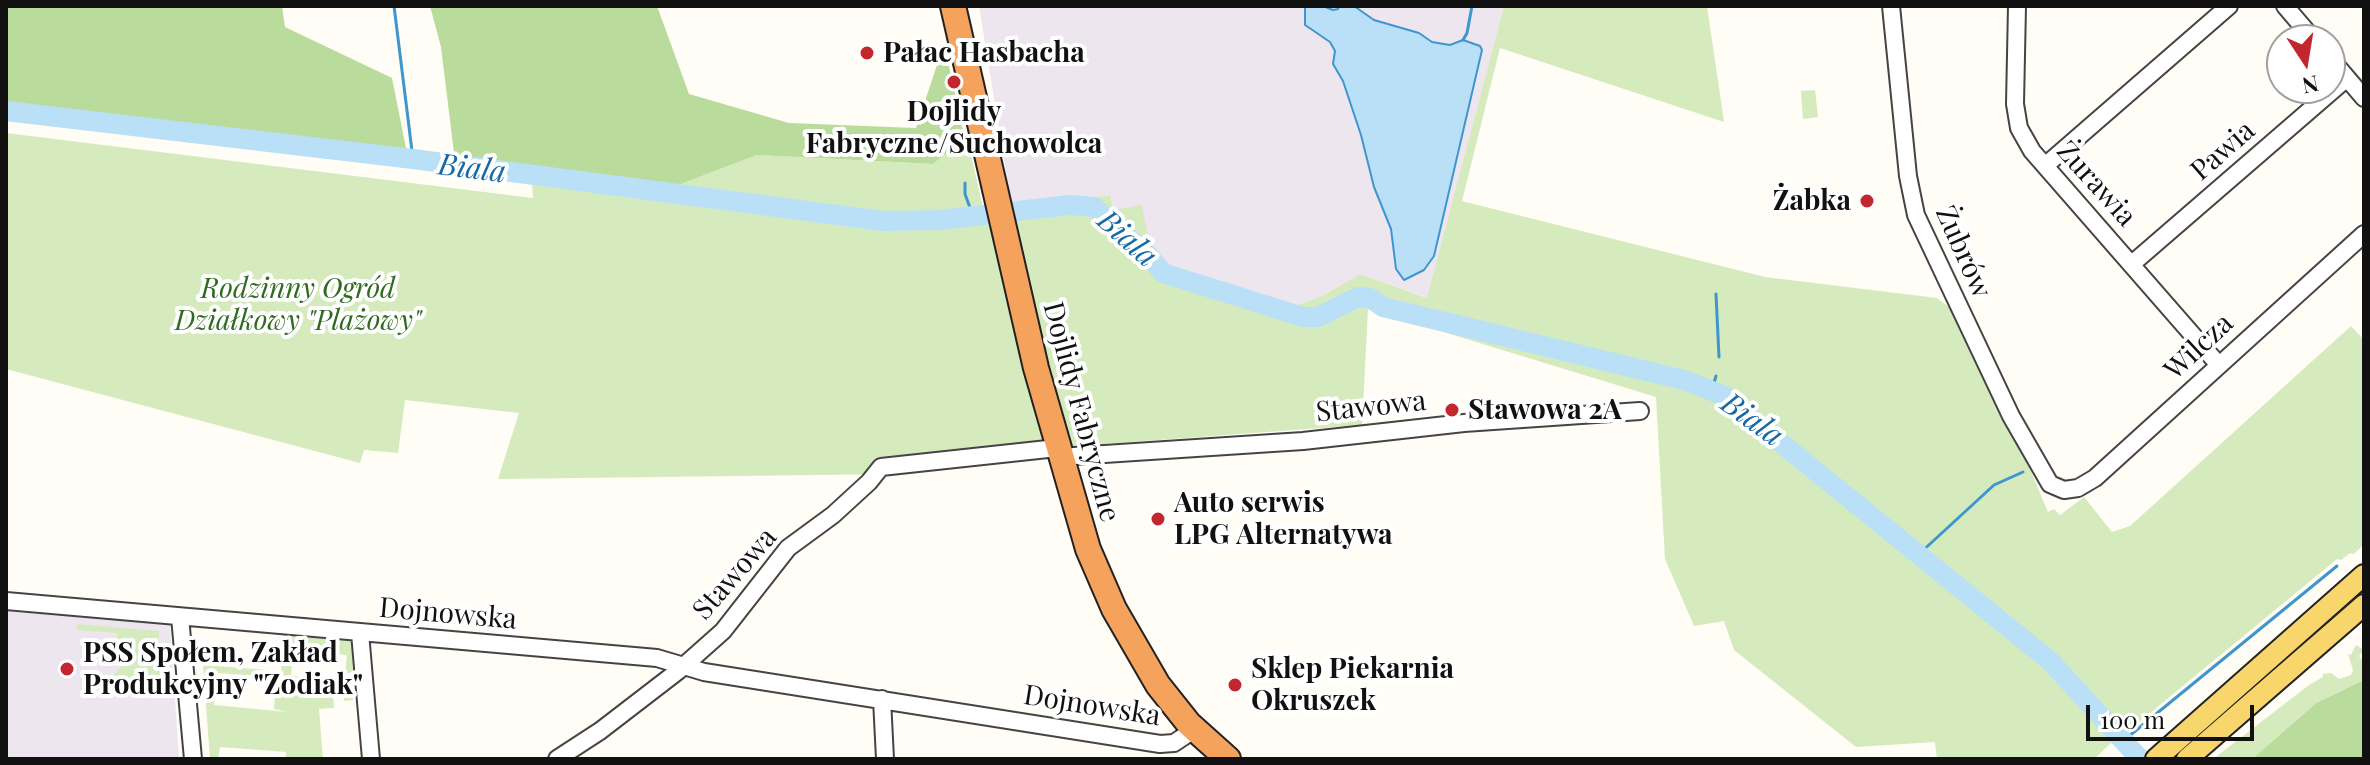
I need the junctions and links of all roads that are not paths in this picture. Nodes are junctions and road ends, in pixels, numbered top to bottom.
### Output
1 (943, 6) edge
2 (953, 6) edge
3 (1891, 6) edge
4 (2017, 6) edge
5 (2229, 6) edge
6 (2285, 6) edge
7 (2300, 24) edge
8 (959, 42) junction
9 (2347, 78) joint
10 (2364, 98) edge
11 (2046, 165) junction
12 (2364, 234) edge
13 (2133, 263) junction
14 (2218, 364) junction
15 (1640, 411) dead end
16 (1059, 454) junction
17 (2064, 490) joint
18 (2364, 575) edge
19 (6, 601) edge
20 (2364, 605) edge
21 (180, 617) junction
22 (360, 633) junction
23 (682, 665) junction
24 (882, 699) junction
25 (1195, 729) junction
26 (193, 759) edge
27 (371, 759) edge
28 (557, 759) edge
29 (885, 759) edge
30 (1228, 759) edge
31 (2156, 759) edge
32 (2187, 759) edge

1 - 8 highway, Dojlidy Fabryczne
2 - 8 highway, Dojlidy Fabryczne
3 - 17 street, Żubrów
4 - 11 street, Żurawia
5 - 11 street
6 - 7 street
8 - 16 highway, Dojlidy Fabryczne
9 - 10 street
9 - 13 street, Pawia
11 - 13 street, Żurawia
12 - 14 street, Wilcza
13 - 14 street, Żurawia
14 - 17 street, Wilcza
15 - 16 street, Stawowa
16 - 23 street, Stawowa
16 - 25 highway, Dojlidy Fabryczne
18 - 31 main road
19 - 21 street, Dojnowska
20 - 32 main road
21 - 22 street, Dojnowska
21 - 26 street
22 - 23 street, Dojnowska
22 - 27 street
23 - 24 street, Dojnowska
23 - 28 street, Stawowa
24 - 25 street, Dojnowska
24 - 29 street
25 - 30 highway, Dojlidy Fabryczne

